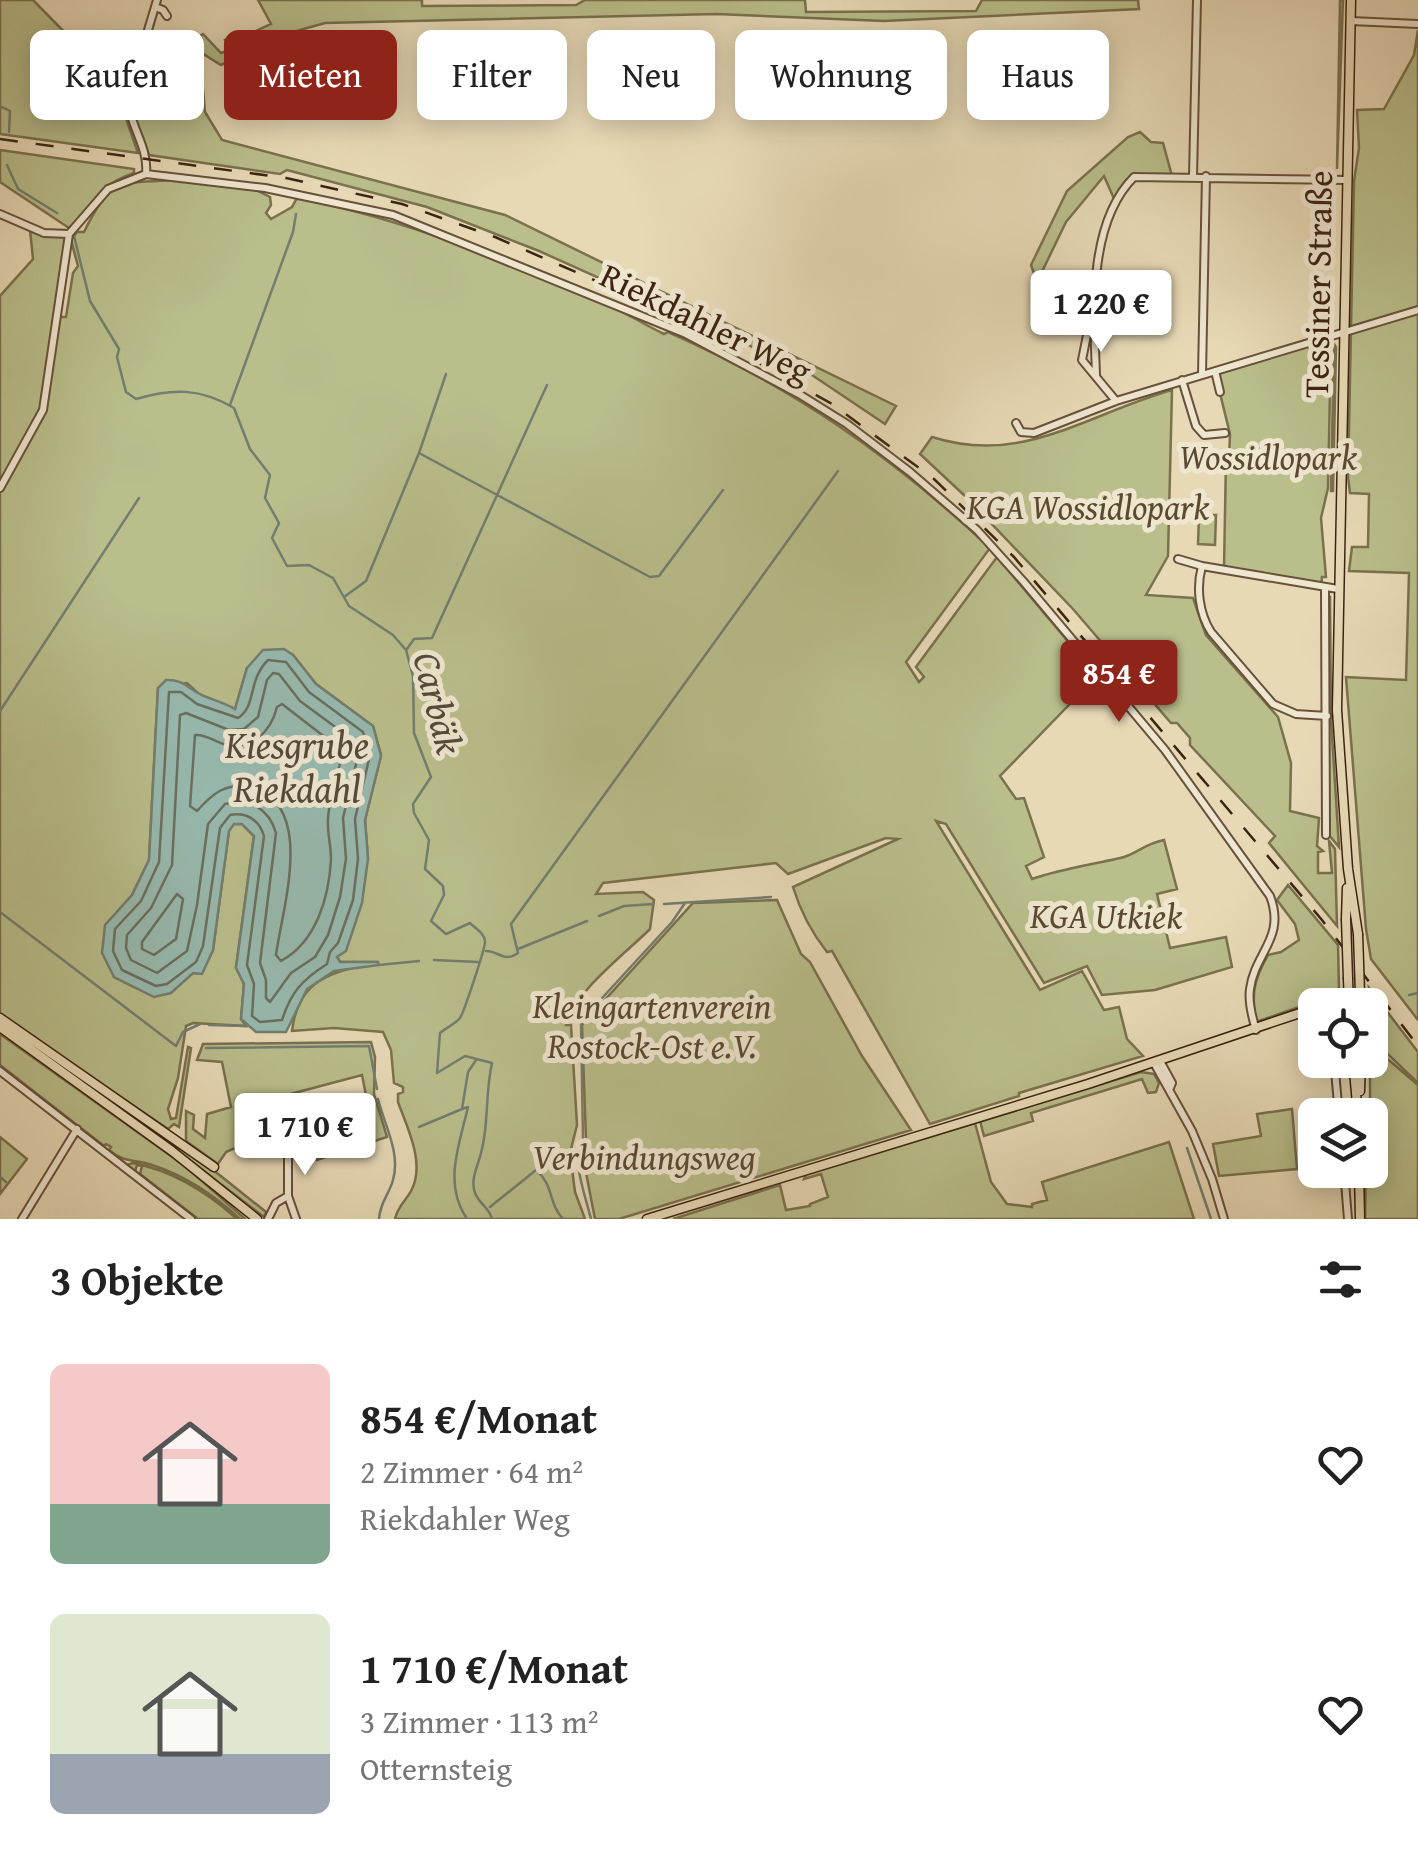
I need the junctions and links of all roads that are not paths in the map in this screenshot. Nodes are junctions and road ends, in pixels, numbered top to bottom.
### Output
1 (1197, 0) edge
2 (1351, 0) edge
3 (156, 3) edge
4 (168, 16) dead end
5 (1351, 21) junction
6 (1418, 24) edge
7 (146, 174) junction
8 (1192, 176) junction
9 (1206, 176) junction
10 (1348, 180) junction
11 (0, 214) edge
12 (69, 234) junction
13 (1094, 305) junction
14 (1418, 310) edge
15 (1344, 334) junction
16 (1215, 371) junction
17 (1202, 374) junction
18 (1096, 375) junction
19 (1182, 380) junction
20 (1207, 391) dead end
21 (1116, 400) junction
22 (1016, 423) dead end
23 (1225, 433) dead end
24 (0, 488) edge
25 (1178, 559) dead end
26 (1202, 566) junction
27 (1325, 588) junction
28 (1338, 589) junction
29 (1327, 716) junction
30 (1326, 835) dead end
31 (1348, 869) junction
32 (1348, 988) edge
33 (1361, 988) edge
34 (1298, 1016) edge
35 (0, 1018) edge
36 (0, 1027) edge
37 (1256, 1030) junction
38 (1157, 1062) junction
39 (0, 1070) edge
40 (288, 1126) dead end
41 (77, 1129) junction
42 (214, 1167) dead end
43 (1345, 1188) edge
44 (1360, 1188) edge
45 (288, 1196) junction
46 (269, 1215) edge
47 (22, 1219) edge
48 (191, 1219) edge
49 (257, 1219) edge
50 (296, 1219) edge
51 (648, 1219) edge
52 (1224, 1219) edge
53 (1348, 1219) edge
54 (1360, 1219) edge

1 - 8 street
2 - 5 main road, Tessiner Straße
3 - 4 street
3 - 7 street
5 - 6 street
5 - 10 main road, Tessiner Straße
7 - 12 street
7 - 37 street, Riekdahler Weg
8 - 9 street
8 - 13 street
9 - 10 street
9 - 17 street
10 - 15 main road, Tessiner Straße
11 - 12 street
12 - 24 street
13 - 18 street
13 - 18 street
14 - 15 street
15 - 16 street
15 - 28 main road, Tessiner Straße
16 - 17 street
16 - 20 street
17 - 19 street
18 - 21 street
19 - 21 street
19 - 23 street
21 - 22 street
25 - 26 street
26 - 27 street
26 - 29 street
27 - 28 street
27 - 29 street
28 - 31 main road, Tessiner Straße
29 - 30 street
31 - 32 main road, Tessiner Straße, bridge
31 - 33 main road, Tessiner Straße, bridge
34 - 37 main road
35 - 42 main road
36 - 49 main road
37 - 38 main road
38 - 51 main road
38 - 52 street
39 - 41 street
40 - 45 street
41 - 47 street
41 - 48 street
43 - 53 street
44 - 54 main road
45 - 46 street
45 - 50 street

